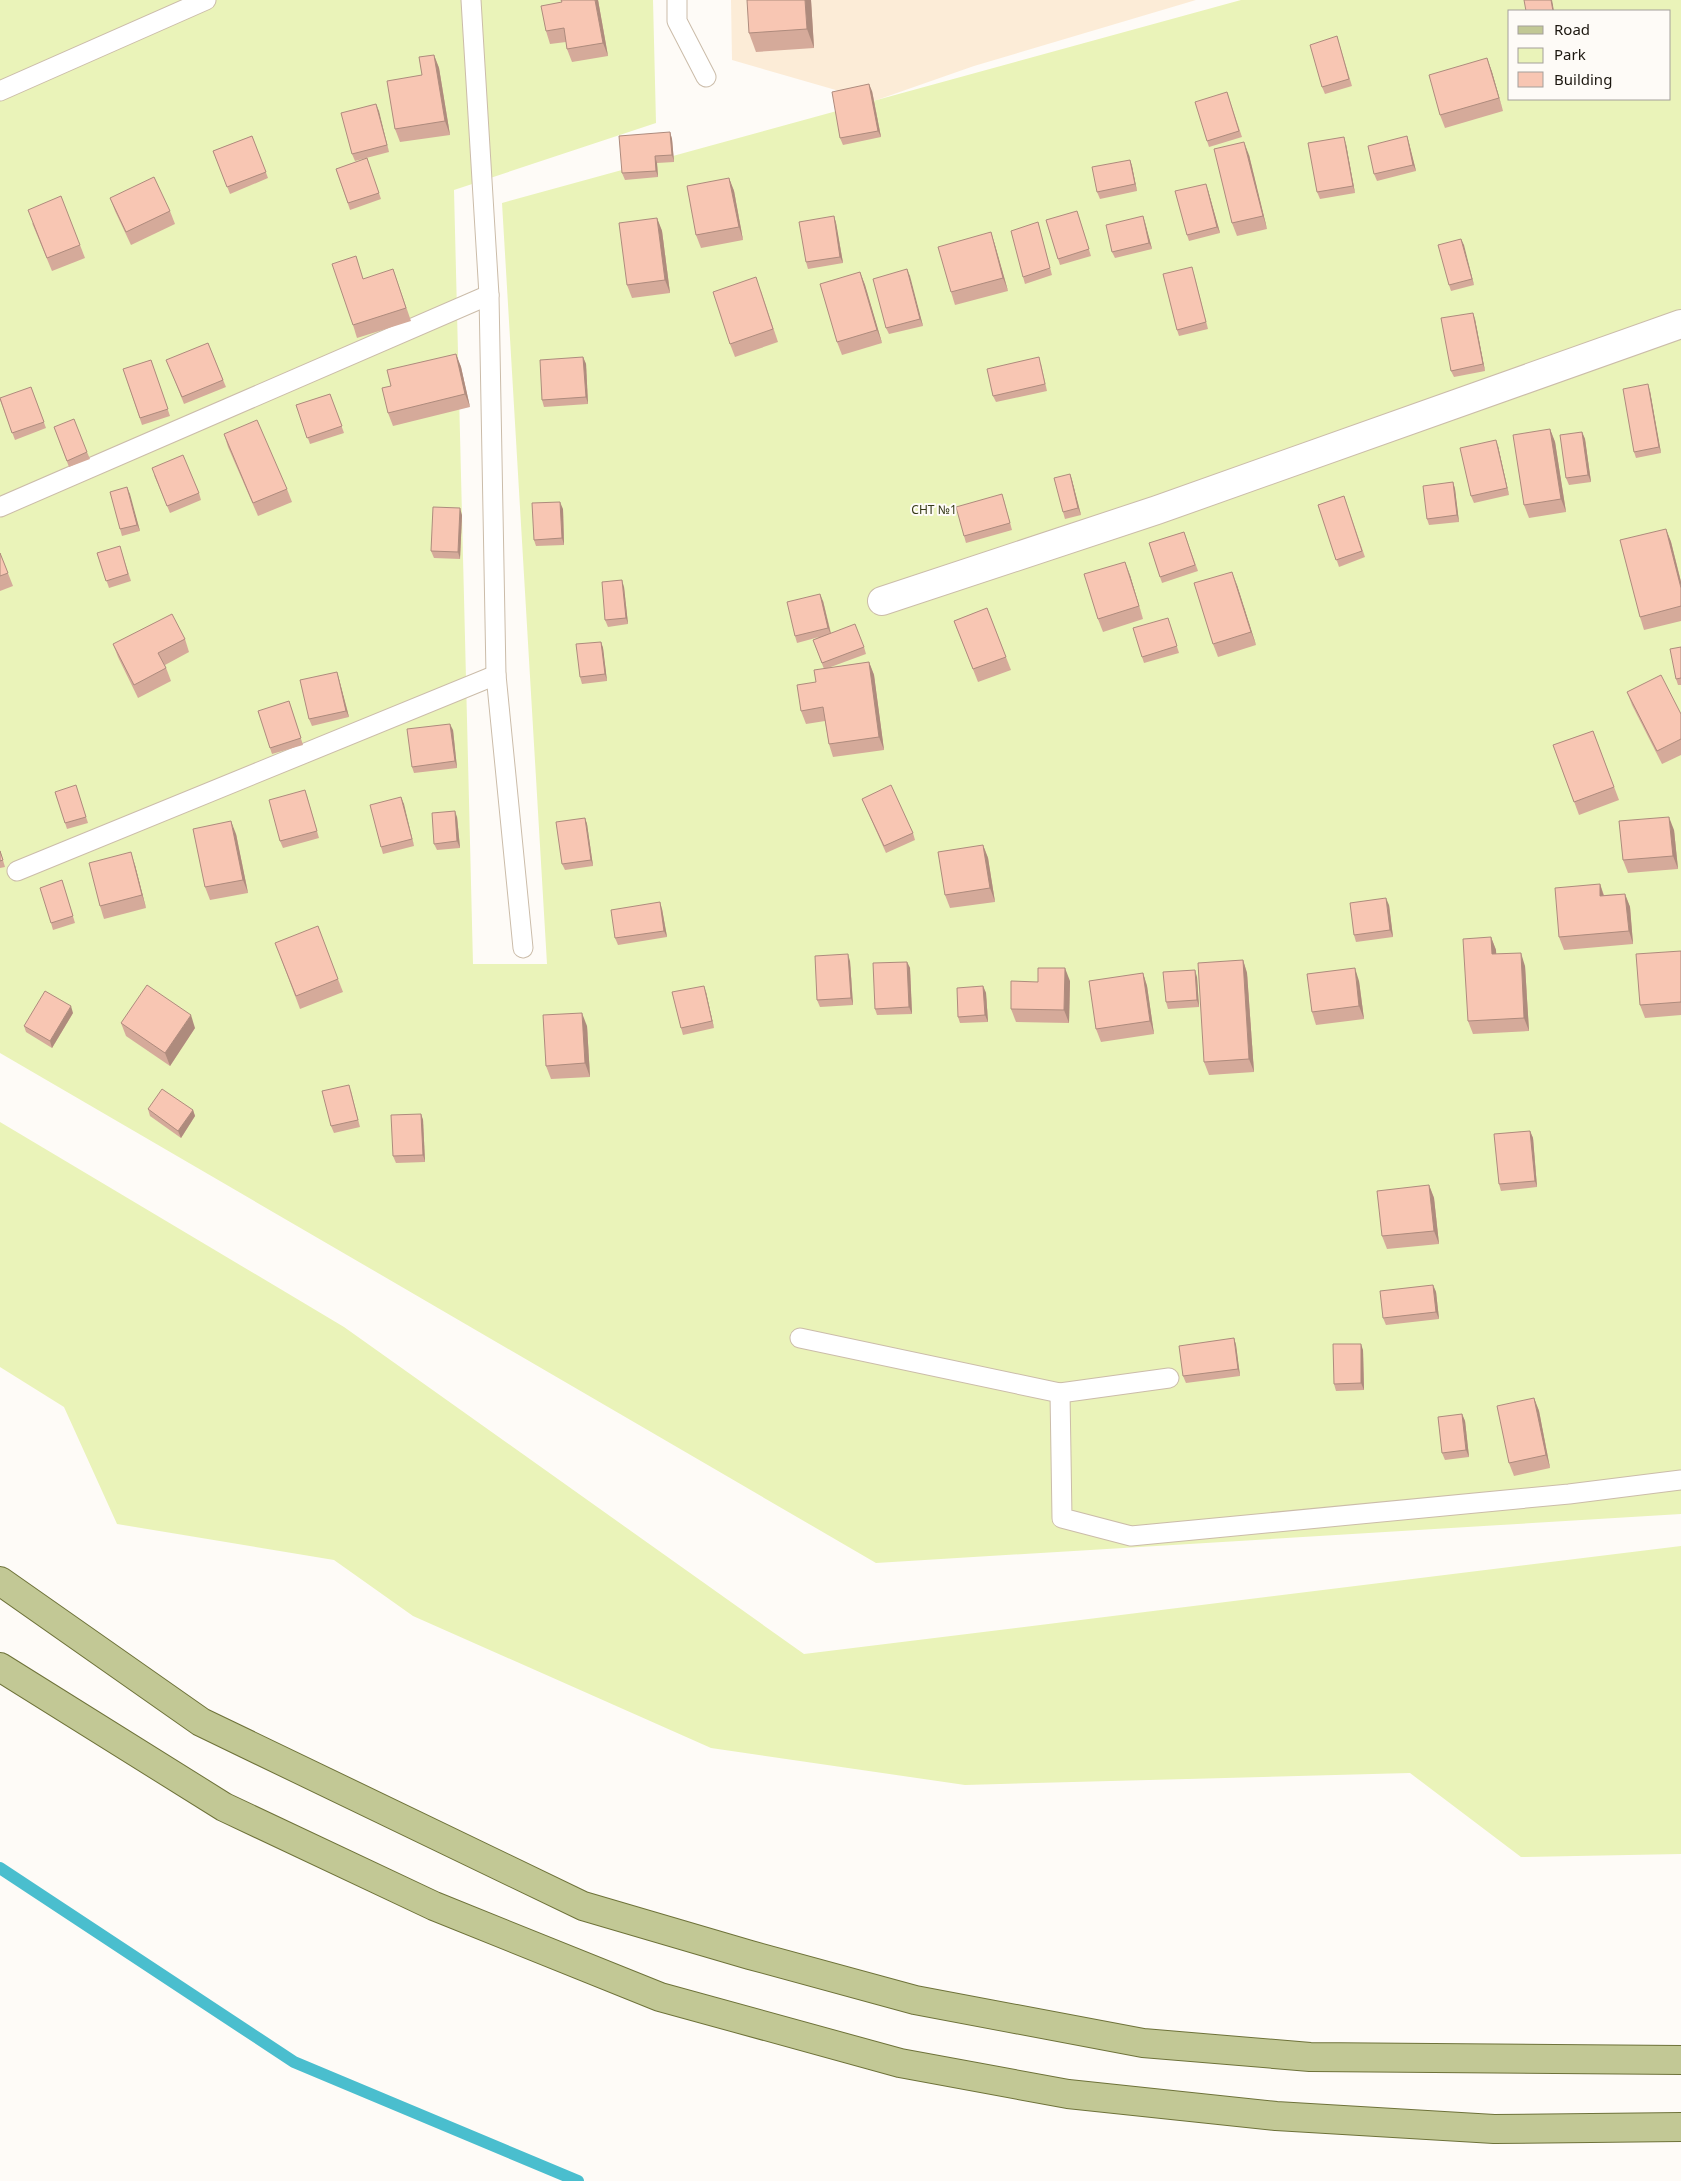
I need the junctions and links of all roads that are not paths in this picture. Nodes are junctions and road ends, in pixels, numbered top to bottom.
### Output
1 (206, 0) edge
2 (471, 0) edge
3 (677, 0) edge
4 (706, 77) dead end
5 (0, 91) edge
6 (489, 295) junction
7 (1681, 324) edge
8 (0, 507) edge
9 (882, 601) dead end
10 (496, 676) junction
11 (17, 871) dead end
12 (523, 948) dead end
13 (800, 1338) dead end
14 (1169, 1378) dead end
15 (1060, 1393) junction
16 (1681, 1480) edge
17 (0, 1581) edge
18 (0, 1667) edge
19 (1681, 2060) edge
20 (1681, 2127) edge

1 - 5 lane
2 - 6 lane
3 - 4 lane
6 - 8 lane
6 - 10 lane
7 - 9 street
10 - 11 lane
10 - 12 lane
13 - 15 lane
14 - 15 lane
15 - 16 lane
17 - 19 main road
18 - 20 main road

